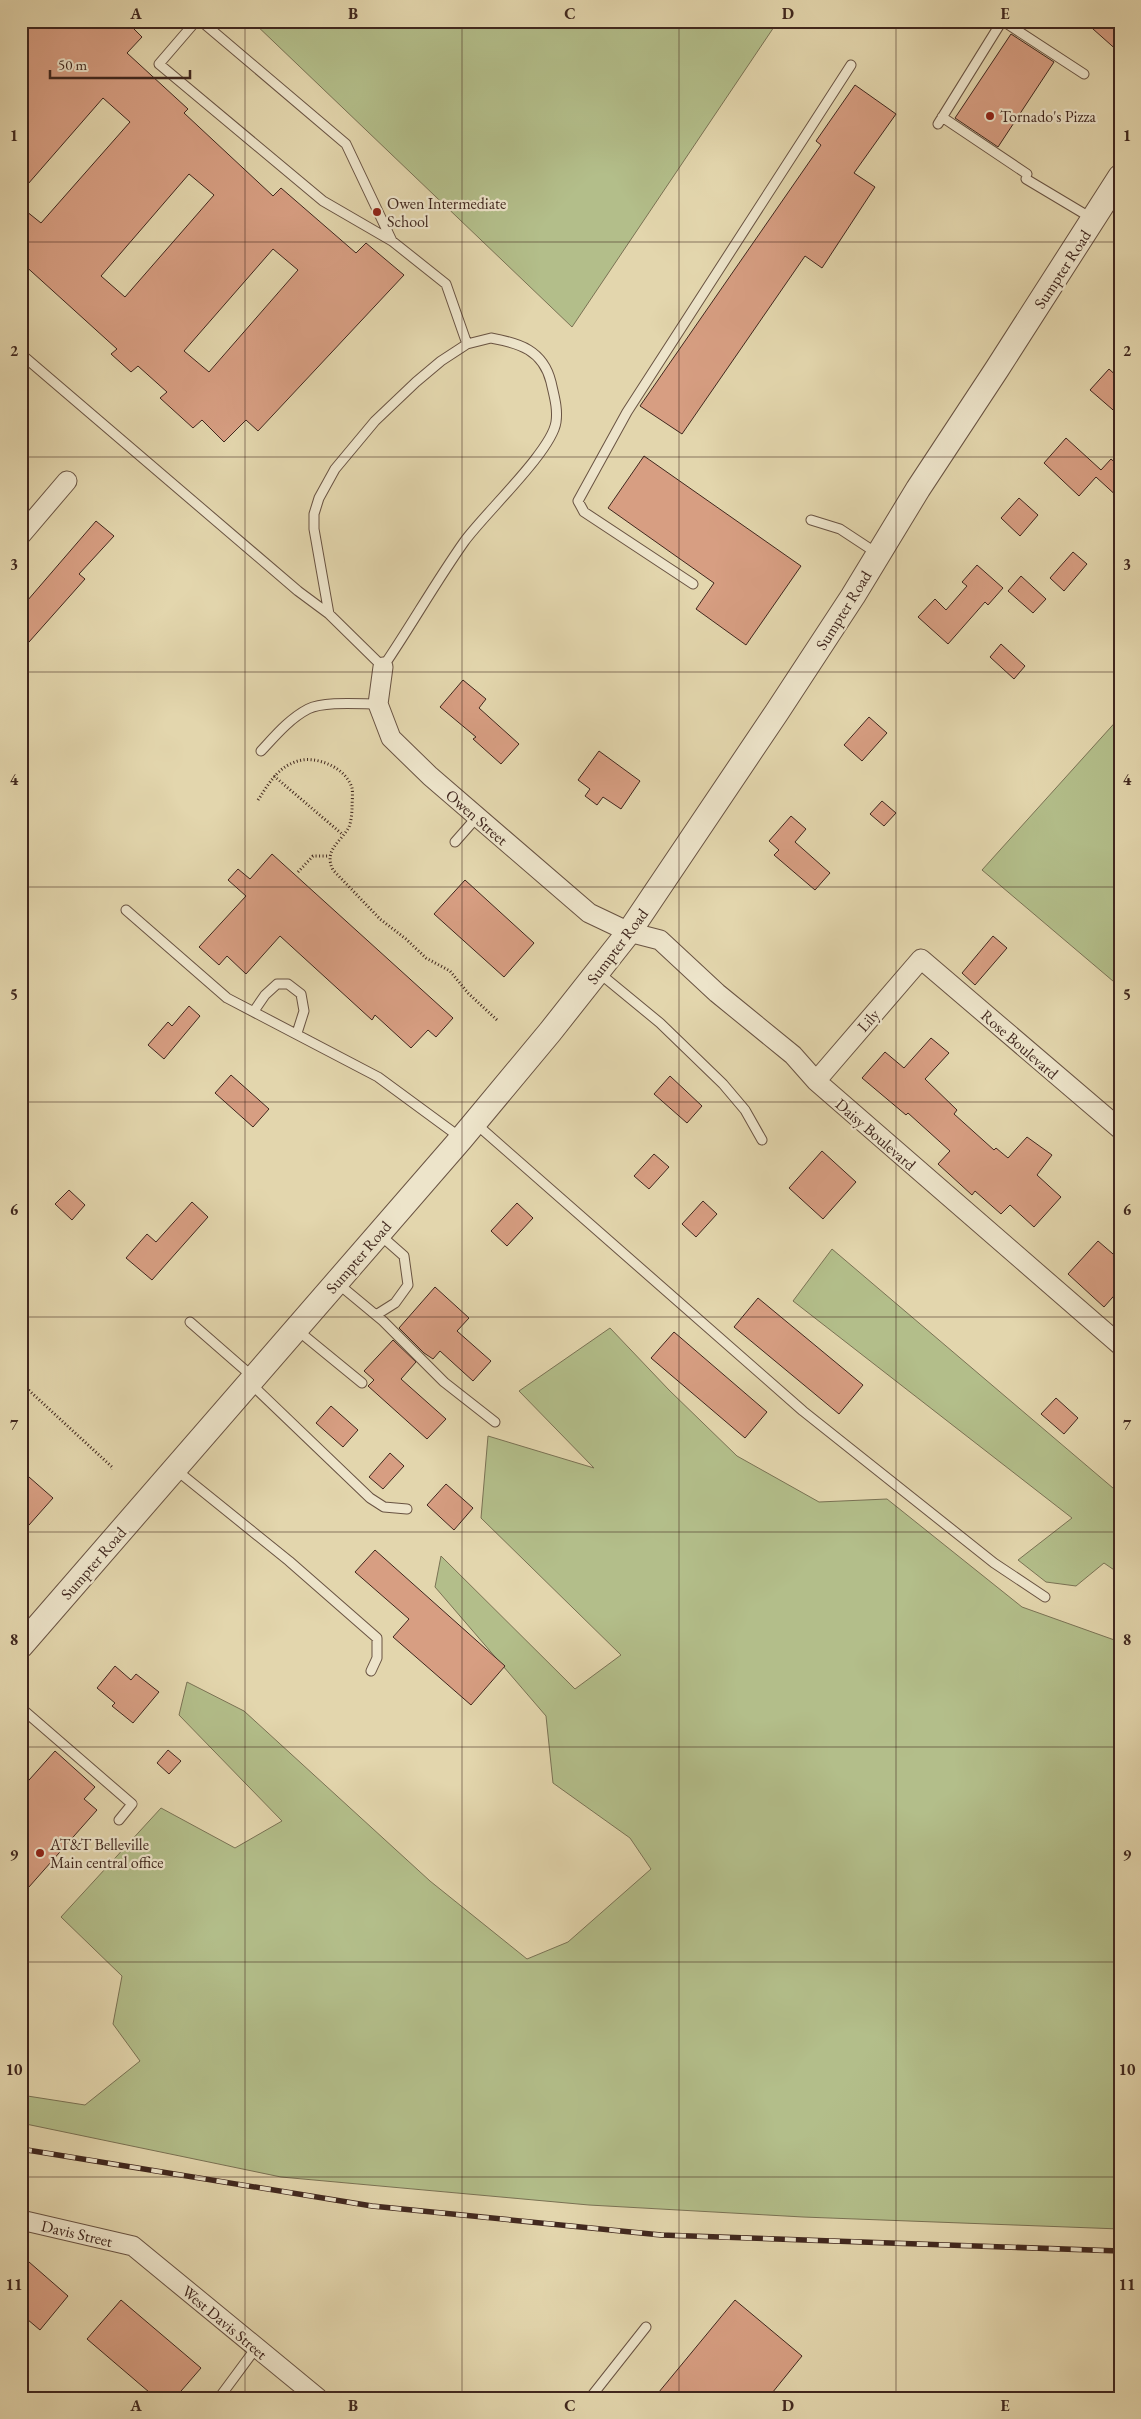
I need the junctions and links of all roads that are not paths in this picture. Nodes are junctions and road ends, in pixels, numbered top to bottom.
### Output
1 (196, 21) edge
2 (200, 21) edge
3 (1002, 21) edge
4 (851, 65) dead end
5 (1084, 74) dead end
6 (1120, 177) edge
7 (1094, 220) junction
8 (392, 242) junction
9 (467, 344) junction
10 (21, 354) edge
11 (67, 481) dead end
12 (811, 520) dead end
13 (21, 535) edge
14 (878, 554) junction
15 (693, 584) dead end
16 (329, 614) junction
17 (383, 667) junction
18 (378, 704) junction
19 (261, 751) dead end
20 (477, 817) junction
21 (455, 842) dead end
22 (126, 910) dead end
23 (629, 932) junction
24 (920, 959) joint
25 (598, 972) junction
26 (254, 1011) junction
27 (297, 1033) junction
28 (816, 1081) junction
29 (1120, 1129) edge
30 (468, 1131) junction
31 (762, 1140) dead end
32 (379, 1233) junction
33 (336, 1282) junction
34 (376, 1315) junction
35 (190, 1322) dead end
36 (296, 1328) junction
37 (1120, 1345) edge
38 (251, 1380) junction
39 (362, 1383) dead end
40 (495, 1422) dead end
41 (174, 1469) junction
42 (407, 1509) dead end
43 (1045, 1597) dead end
44 (21, 1646) edge
45 (371, 1671) dead end
46 (21, 1708) edge
47 (119, 1820) dead end
48 (21, 2220) edge
49 (133, 2246) joint
50 (646, 2327) dead end
51 (256, 2348) junction
52 (219, 2398) edge
53 (318, 2398) edge
54 (590, 2398) edge

1 - 8 lane
2 - 8 lane
3 - 5 lane
3 - 7 lane
4 - 15 lane
6 - 7 street, Sumpter Road
7 - 14 street, Sumpter Road
8 - 9 lane
9 - 16 lane
9 - 17 lane
10 - 16 lane
11 - 13 street
12 - 14 lane
14 - 23 street, Sumpter Road
16 - 17 lane
17 - 18 street, Owen Street
18 - 19 lane
18 - 20 street, Owen Street
20 - 21 lane
20 - 23 street, Owen Street
22 - 26 lane
23 - 25 street, Sumpter Road
23 - 28 street, Daisy Boulevard
24 - 28 street, Lily
24 - 29 street, Rose Boulevard
25 - 30 street, Sumpter Road
25 - 31 lane
26 - 27 lane
26 - 27 lane
27 - 30 lane
28 - 37 street, Daisy Boulevard
30 - 32 street, Sumpter Road
30 - 43 lane
32 - 33 street, Sumpter Road
32 - 34 lane
33 - 34 lane
33 - 36 street, Sumpter Road
34 - 40 lane
35 - 38 lane
36 - 38 street, Sumpter Road
36 - 39 lane
38 - 41 street, Sumpter Road
38 - 42 lane
41 - 44 street, Sumpter Road
41 - 45 lane
46 - 47 lane
48 - 49 street, Davis Street
49 - 51 street, West Davis Street
50 - 54 lane
51 - 52 lane
51 - 53 street, West Davis Street

